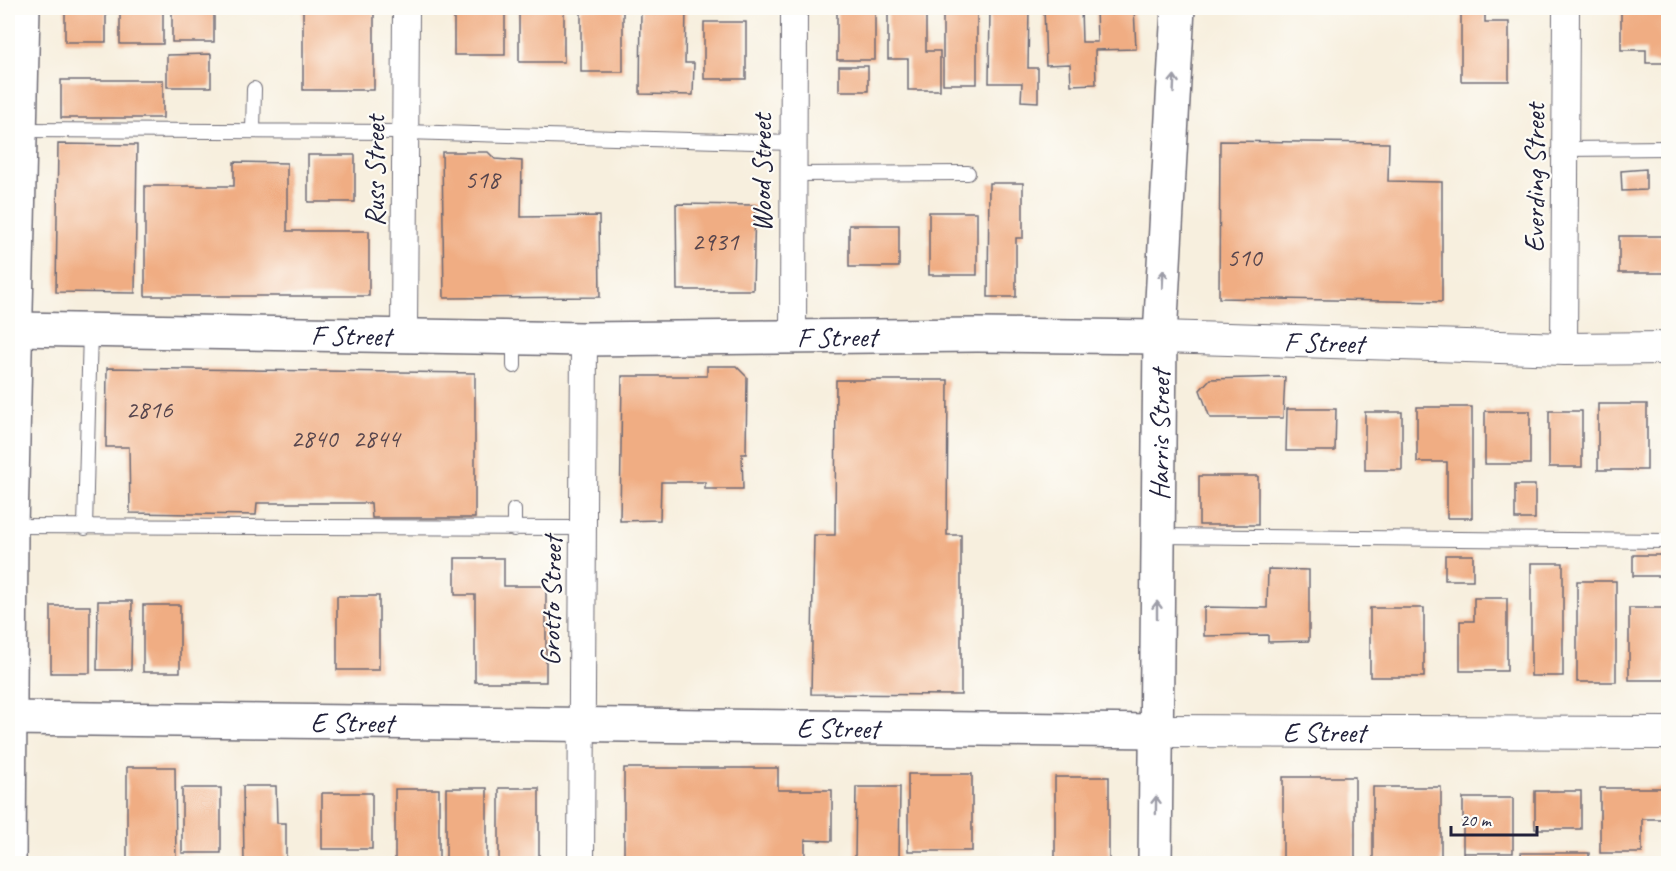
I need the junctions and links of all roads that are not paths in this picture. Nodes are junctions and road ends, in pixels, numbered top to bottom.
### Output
1 (22, 8) edge
2 (406, 8) edge
3 (794, 8) edge
4 (1178, 8) edge
5 (1566, 8) edge
6 (254, 89) dead end
7 (15, 130) edge
8 (253, 131) junction
9 (405, 132) junction
10 (793, 143) junction
11 (1668, 148) edge
12 (1565, 149) junction
13 (968, 173) dead end
14 (793, 174) junction
15 (12, 329) edge
16 (90, 330) junction
17 (404, 334) junction
18 (1160, 338) junction
19 (584, 339) junction
20 (793, 339) junction
21 (1668, 348) edge
22 (1564, 349) junction
23 (514, 510) dead end
24 (9, 525) edge
25 (85, 528) junction
26 (584, 528) junction
27 (514, 530) junction
28 (1158, 536) junction
29 (1668, 541) edge
30 (8, 718) edge
31 (582, 726) junction
32 (1156, 731) junction
33 (1668, 734) edge
34 (9, 864) edge
35 (581, 864) edge
36 (1155, 864) edge

1 - 7 main road
2 - 9 street, Russ Street
3 - 10 street, Wood Street
18 -> 4 main road, Harris Street
5 - 12 street, Everding Street
6 - 8 lane
7 - 8 lane
7 - 15 main road
8 - 9 lane
9 - 10 lane
9 - 17 street, Russ Street
10 - 14 street, Wood Street
11 - 12 lane
12 - 22 street, Everding Street
13 - 14 lane
14 - 20 street, Wood Street
15 - 16 main road, F Street
15 - 24 main road
16 - 17 main road, F Street
16 - 25 lane
17 - 19 main road, F Street
18 - 20 main road, F Street
18 - 22 street, F Street
18 - 28 main road, Harris Street
19 - 20 main road, F Street
19 - 26 street, Grotto Street
21 - 22 street, F Street
23 - 27 lane
24 - 25 lane
24 - 30 main road
25 - 27 lane
26 - 27 lane
26 - 31 street, Grotto Street
28 - 29 lane
32 -> 28 main road, Harris Street
30 - 31 main road, E Street
30 - 34 main road
31 - 32 main road, E Street
31 - 35 street, Grotto Street
32 - 33 street, E Street
36 -> 32 main road, Harris Street

